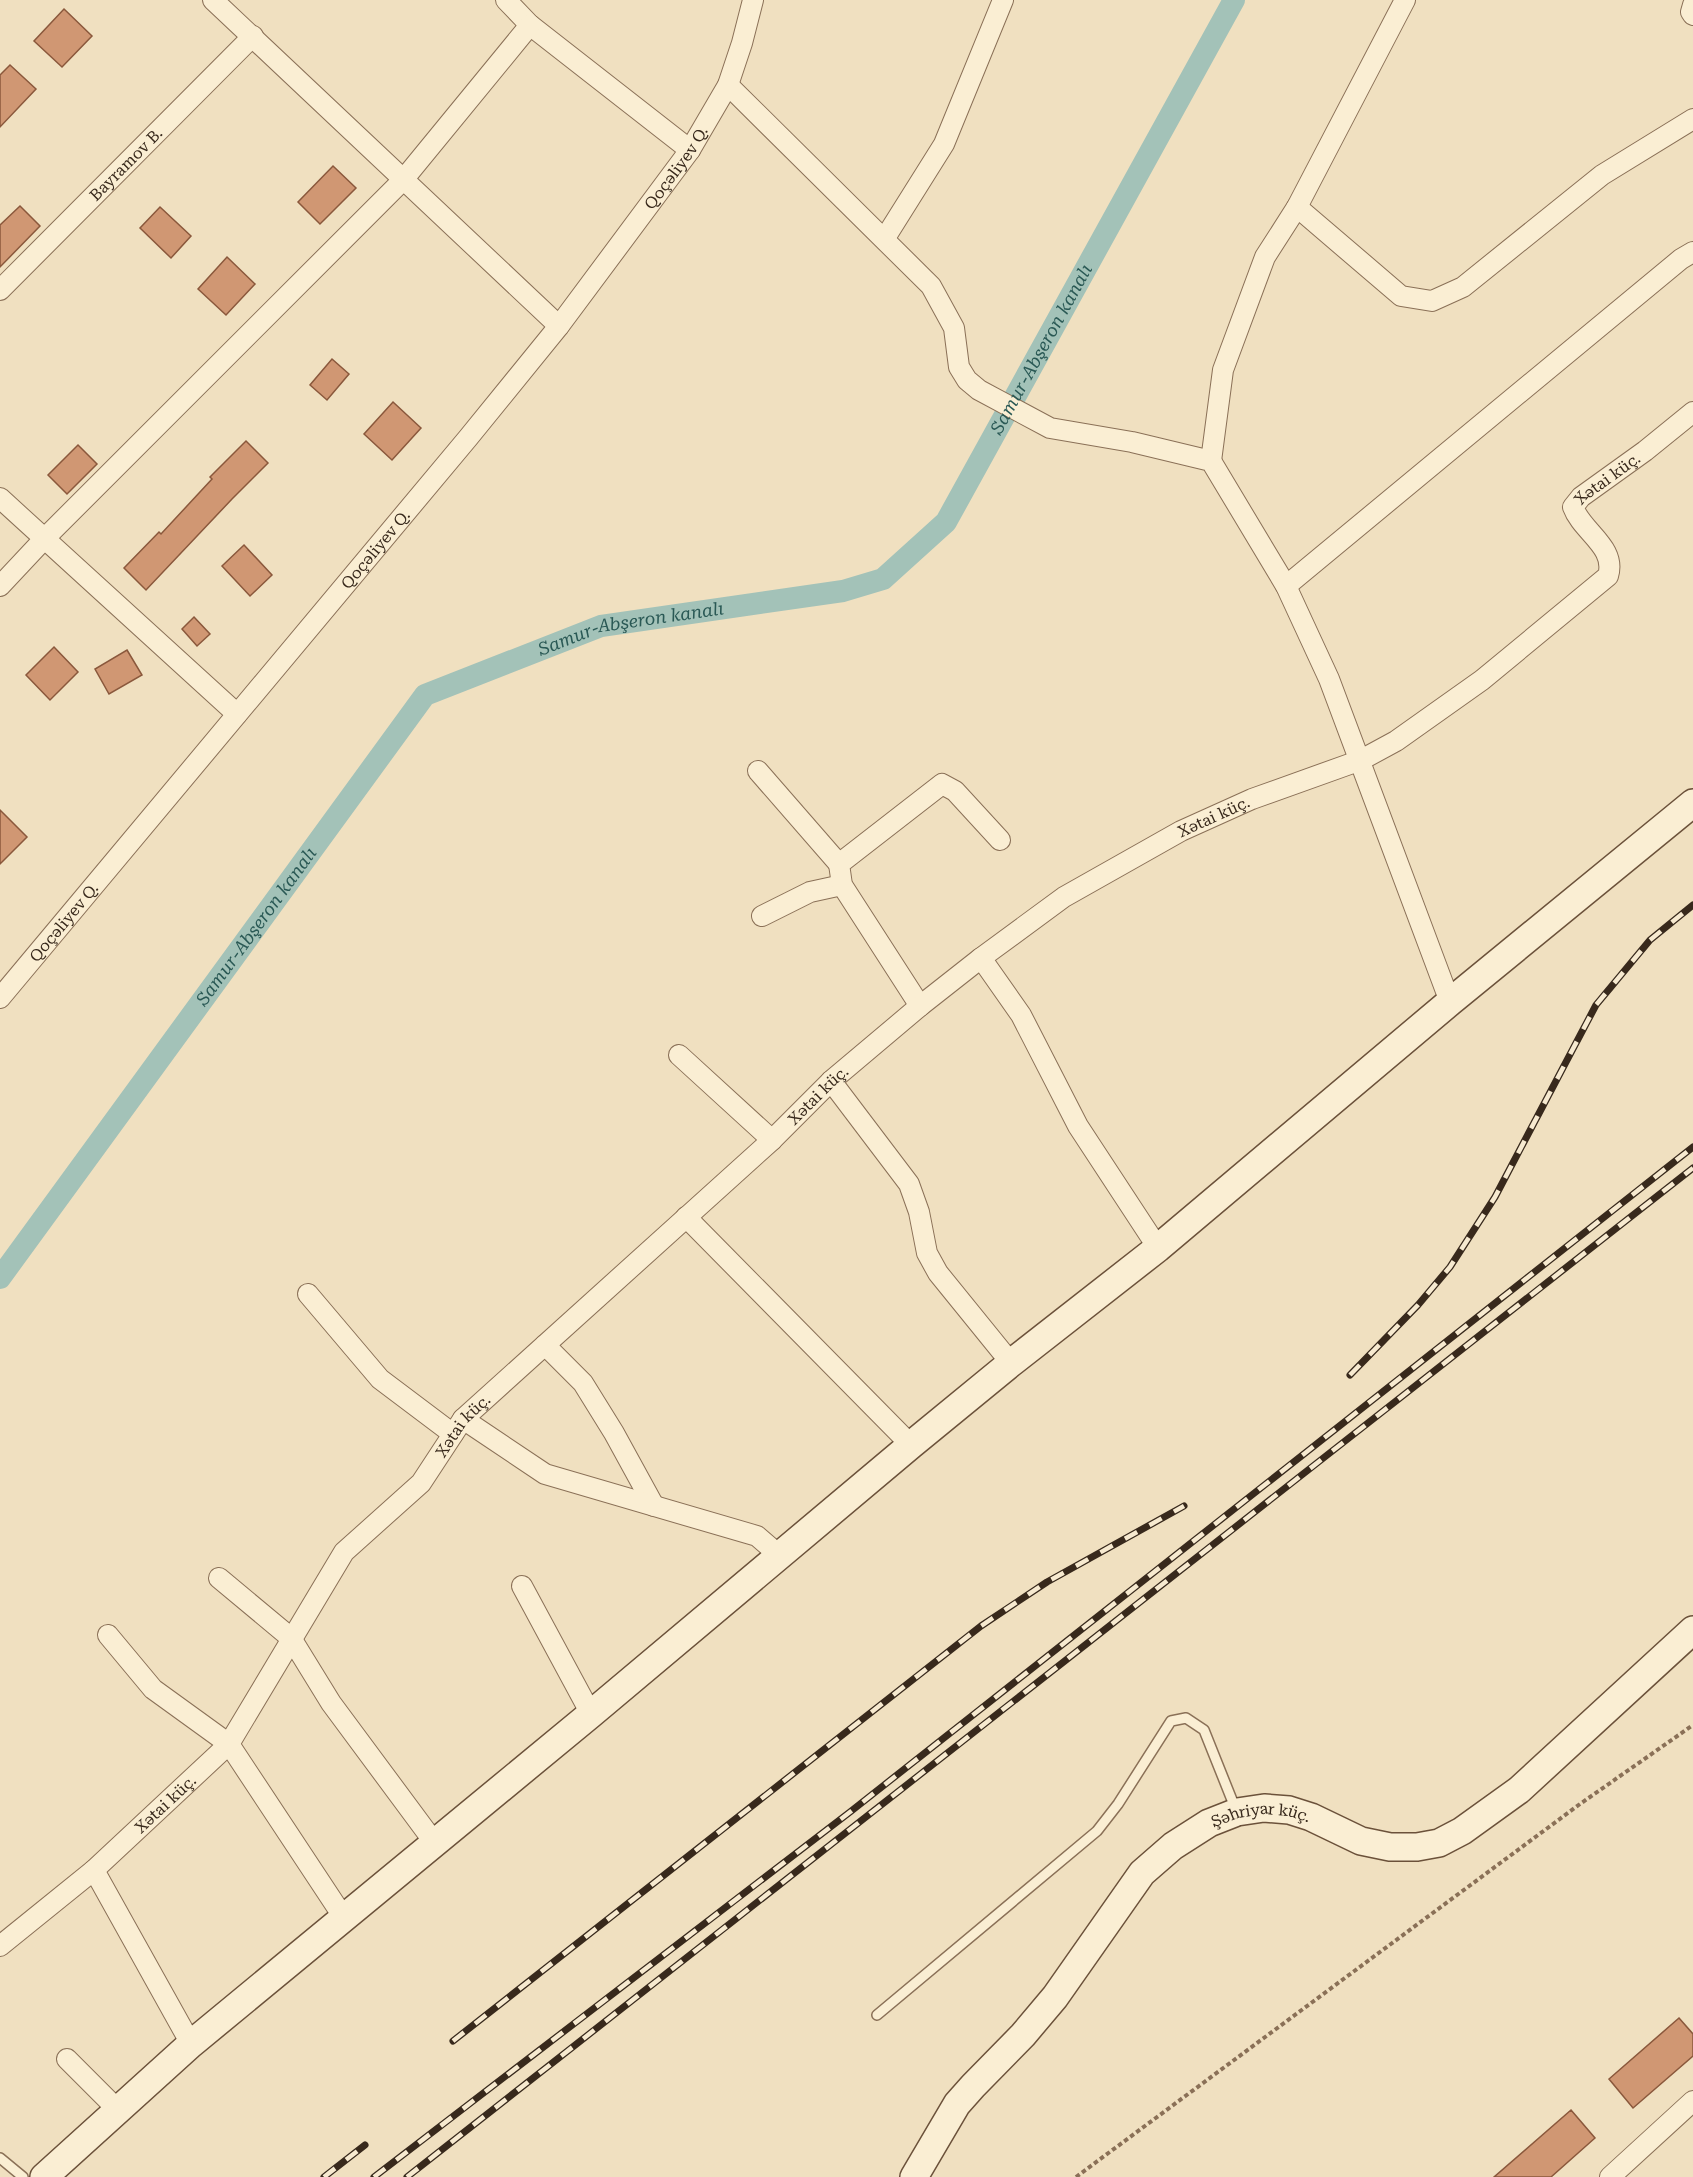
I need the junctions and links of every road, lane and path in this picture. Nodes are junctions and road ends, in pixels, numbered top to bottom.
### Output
1 (213, 0) edge
2 (506, 0) edge
3 (753, 0) edge
4 (1003, 0) edge
5 (1405, 0) edge
6 (1693, 5) edge
7 (1693, 15) edge
8 (530, 25) junction
9 (253, 36) junction
10 (728, 85) junction
11 (1693, 120) edge
12 (690, 150) junction
13 (403, 180) junction
14 (1297, 207) junction
15 (885, 238) junction
16 (1693, 252) edge
17 (0, 290) edge
18 (559, 326) junction
19 (1693, 412) edge
20 (1211, 461) junction
21 (0, 498) edge
22 (45, 538) junction
23 (0, 586) edge
24 (1286, 586) junction
25 (237, 714) junction
26 (1361, 760) junction
27 (758, 771) dead end
28 (1693, 803) edge
29 (1000, 840) dead end
30 (839, 864) junction
31 (842, 885) junction
32 (762, 916) dead end
33 (981, 958) junction
34 (0, 998) edge
35 (1450, 1002) junction
36 (920, 1006) junction
37 (679, 1055) dead end
38 (831, 1081) junction
39 (772, 1140) junction
40 (686, 1217) junction
41 (1158, 1248) junction
42 (308, 1294) dead end
43 (545, 1345) junction
44 (1011, 1363) junction
45 (458, 1426) junction
46 (911, 1445) junction
47 (654, 1506) junction
48 (779, 1555) junction
49 (219, 1578) dead end
50 (522, 1586) dead end
51 (1693, 1630) edge
52 (108, 1635) dead end
53 (291, 1638) junction
54 (591, 1714) junction
55 (1693, 1725) edge
56 (229, 1744) junction
57 (1237, 1812) junction
58 (434, 1842) junction
59 (94, 1870) junction
60 (344, 1918) junction
61 (0, 1946) edge
62 (877, 2015) dead end
63 (191, 2044) junction
64 (67, 2059) dead end
65 (1693, 2101) edge
66 (117, 2109) junction
67 (0, 2158) edge
68 (23, 2177) edge
69 (44, 2177) edge
70 (914, 2177) edge
71 (1076, 2177) edge
72 (1610, 2177) edge

1 - 9 street
2 - 8 street
3 - 10 street, Qoçəliyev Q.
4 - 15 street
5 - 14 street
6 - 7 street
8 - 12 street
8 - 13 street
9 - 13 street
9 - 17 street, Bayramov B.
10 - 12 street, Qoçəliyev Q.
10 - 15 street
11 - 14 street
12 - 18 street, Qoçəliyev Q.
13 - 18 street
13 - 22 street
14 - 20 street
15 - 20 street
16 - 24 street
18 - 25 street, Qoçəliyev Q.
19 - 26 street, Xətai küç.
20 - 24 street
21 - 22 street
22 - 23 street
22 - 25 street
24 - 26 street
25 - 34 street, Qoçəliyev Q.
26 - 33 street, Xətai küç.
26 - 35 street
27 - 30 street
28 - 35 street
29 - 30 street
30 - 31 street
31 - 32 street
31 - 36 street
33 - 36 street, Xətai küç.
33 - 41 street
35 - 41 street
36 - 38 street, Xətai küç.
37 - 39 street
38 - 39 street, Xətai küç.
38 - 44 street
39 - 40 street, Xətai küç.
40 - 43 street, Xətai küç.
40 - 46 street
41 - 44 street
42 - 45 street
43 - 45 street, Xətai küç.
43 - 47 street
44 - 46 street
45 - 47 street
45 - 53 street, Xətai küç.
46 - 48 street
47 - 48 street
48 - 54 street
49 - 53 street
50 - 54 street
51 - 57 street, Şəhriyar küç.
52 - 56 street
53 - 56 street, Xətai küç.
53 - 58 street
54 - 58 street
55 - 71 path
56 - 59 street, Xətai küç.
56 - 60 street
57 - 62 lane
57 - 70 street, Şəhriyar küç.
58 - 60 street
59 - 61 street, Xətai küç.
59 - 63 street
60 - 63 street
63 - 66 street
64 - 66 street
65 - 72 street
66 - 69 street
67 - 68 lane

